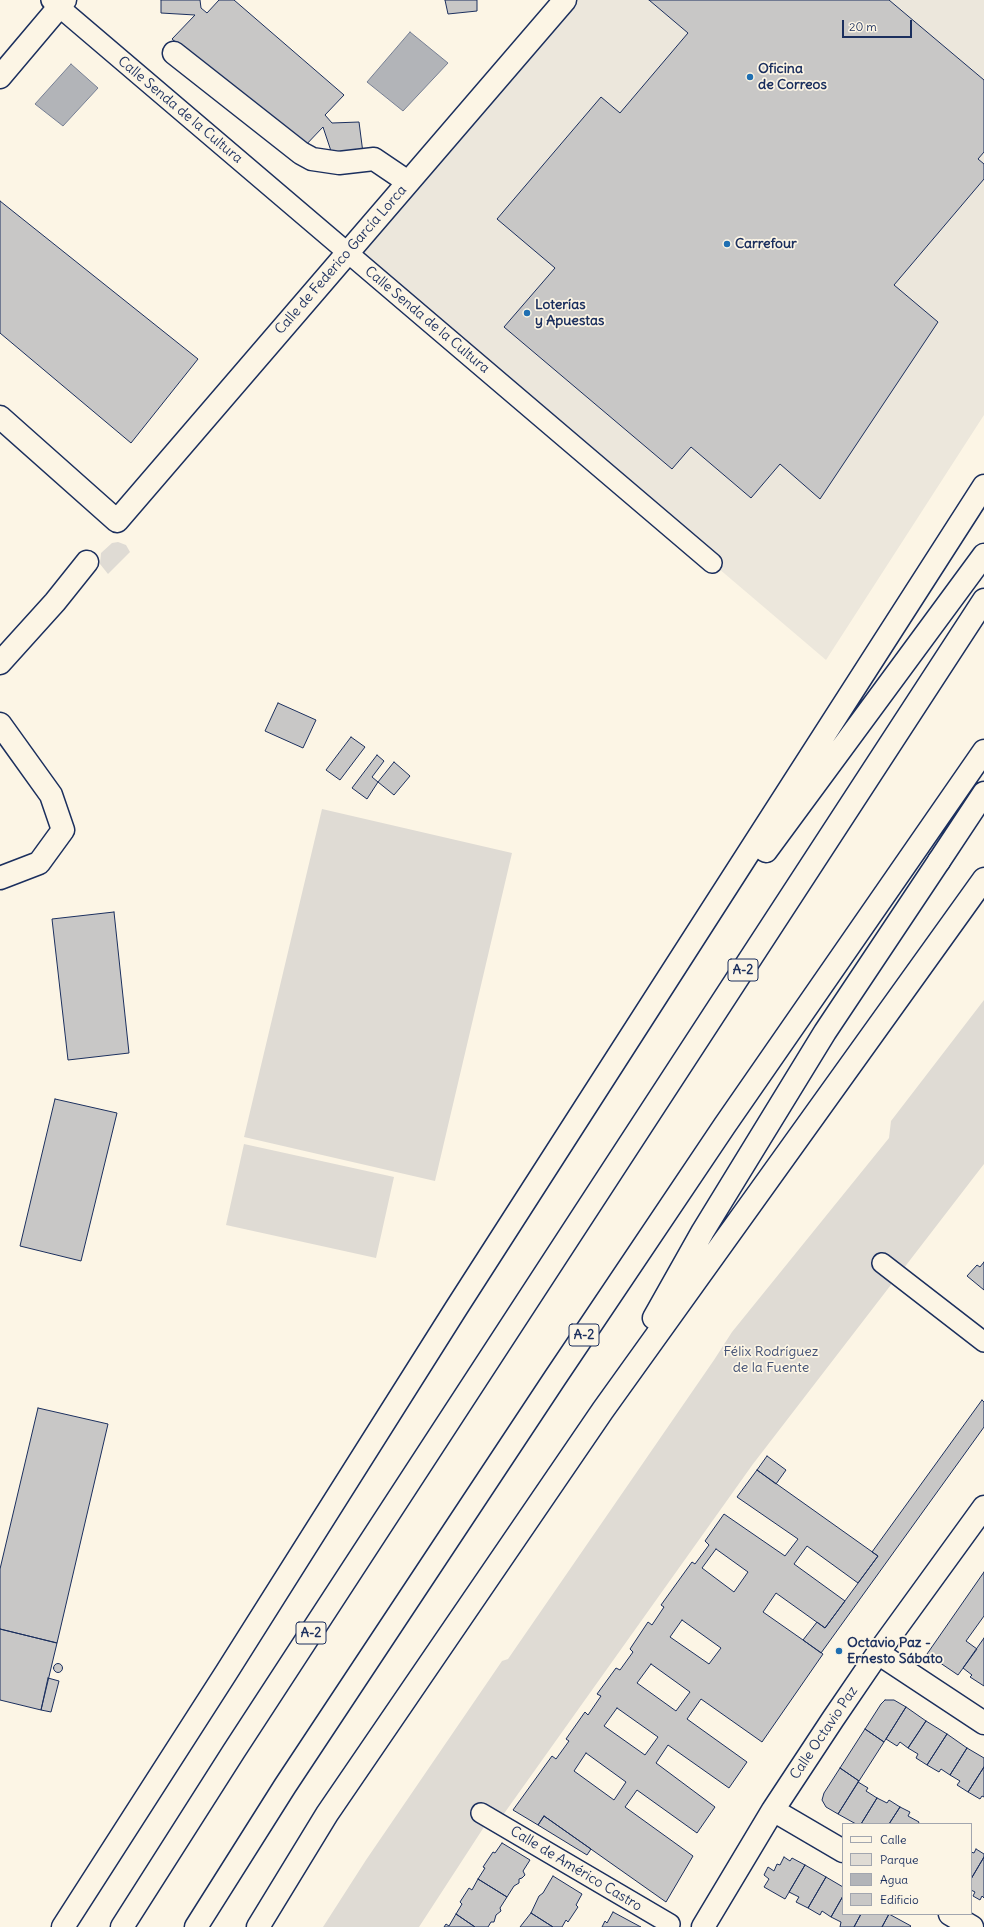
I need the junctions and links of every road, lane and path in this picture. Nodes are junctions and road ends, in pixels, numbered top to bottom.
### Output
1 (565, 0) edge
2 (59, 2) edge
3 (174, 53) dead end
4 (0, 77) edge
5 (408, 182) junction
6 (347, 252) junction
7 (0, 417) edge
8 (984, 486) edge
9 (984, 556) edge
10 (87, 562) dead end
11 (712, 563) dead end
12 (984, 600) edge
13 (0, 663) edge
14 (0, 724) edge
15 (984, 751) edge
16 (984, 793) edge
17 (0, 878) edge
18 (984, 879) edge
19 (645, 1014) junction
20 (882, 1263) dead end
21 (984, 1342) edge
22 (603, 1410) junction
23 (984, 1507) edge
24 (878, 1653) junction
25 (984, 1724) edge
26 (191, 1727) junction
27 (773, 1810) junction
28 (482, 1813) dead end
29 (842, 1850) edge
30 (952, 1915) edge
31 (670, 1924) dead end
32 (48, 1927) edge
33 (63, 1927) edge
34 (122, 1927) edge
35 (196, 1927) edge
36 (258, 1927) edge
37 (703, 1927) edge
38 (972, 1927) edge

1 - 5 main road, Calle de Federico García Lorca
2 - 4 main road
2 - 6 street, Calle Senda de la Cultura
3 - 5 main road
5 - 6 main road, Calle de Federico García Lorca
6 - 7 main road, Calle de Federico García Lorca
6 - 11 street, Calle Senda de la Cultura
8 - 19 main road
9 - 19 main road
10 - 13 main road
12 - 34 main road, A-2
14 - 17 main road
15 - 35 main road, A-2
16 - 22 main road
18 - 22 main road
19 - 26 main road
20 - 21 street
22 - 36 main road
23 - 24 main road, Calle Octavio Paz
24 - 25 main road
24 - 27 main road, Calle Octavio Paz
26 - 32 main road
26 - 33 main road
27 - 29 main road
27 - 37 main road, Calle Octavio Paz
28 - 31 street, Calle de Américo Castro
30 - 38 main road

